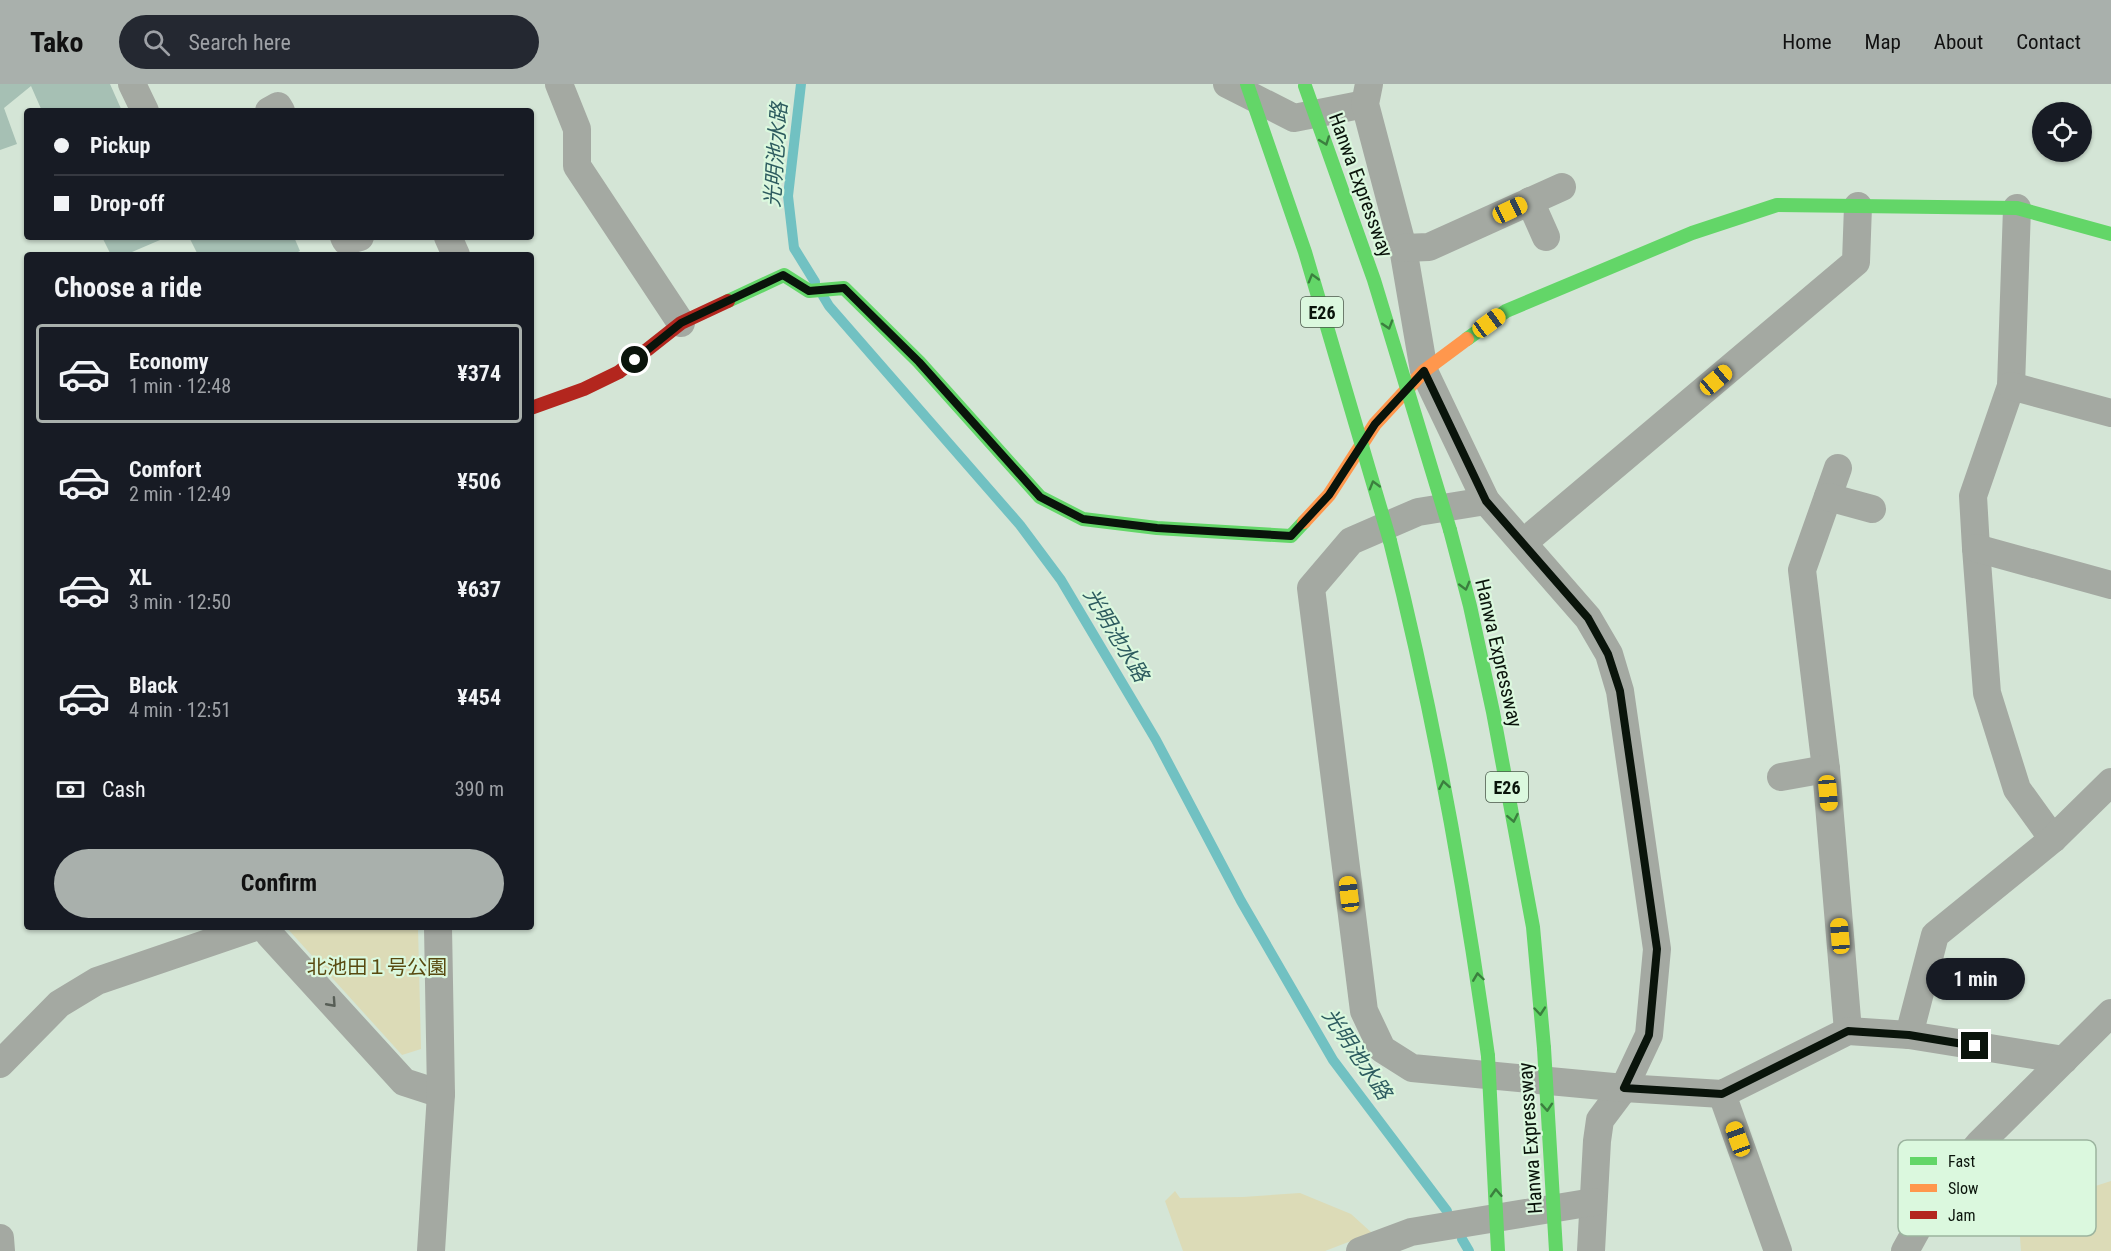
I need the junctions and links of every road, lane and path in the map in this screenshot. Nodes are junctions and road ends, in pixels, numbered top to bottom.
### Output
1 (132, 84) edge
2 (559, 84) edge
3 (1227, 84) edge
4 (1247, 84) edge
5 (1304, 85) edge
6 (1367, 94) edge
7 (144, 108) edge
8 (1562, 187) dead end
9 (1530, 201) junction
10 (1858, 206) junction
11 (2017, 208) junction
12 (2111, 234) edge
13 (1546, 237) dead end
14 (1402, 248) junction
15 (681, 323) junction
16 (1424, 371) junction
17 (2011, 386) junction
18 (534, 407) edge
19 (2111, 412) edge
20 (1838, 468) dead end
21 (1828, 497) junction
22 (1486, 501) junction
23 (1872, 509) dead end
24 (1523, 543) junction
25 (1976, 548) junction
26 (2111, 585) edge
27 (1826, 769) junction
28 (1781, 777) dead end
29 (2111, 782) edge
30 (2053, 839) junction
31 (246, 930) edge
32 (268, 930) edge
33 (438, 930) edge
34 (2111, 1013) edge
35 (1848, 1031) junction
36 (1909, 1035) junction
37 (2064, 1060) junction
38 (0, 1064) edge
39 (1624, 1088) junction
40 (441, 1094) junction
41 (1722, 1094) junction
42 (1983, 1140) edge
43 (1593, 1202) junction
44 (1913, 1236) edge
45 (0, 1238) edge
46 (1, 1251) edge
47 (431, 1251) edge
48 (1360, 1251) edge
49 (1498, 1251) edge
50 (1556, 1251) edge
51 (1590, 1251) edge
52 (1778, 1251) edge
53 (1905, 1251) edge

1 - 7 street
2 - 15 street
3 - 6 street
49 -> 4 main road, Hanwa Expressway / E26, bridge
5 -> 50 main road, Hanwa Expressway / E26, bridge
6 - 14 street
8 - 9 street
9 - 13 street
9 - 14 street
10 - 11 main road
10 - 16 main road
10 - 24 street
11 - 12 main road
11 - 17 street
14 - 16 street
15 - 16 main road
15 - 18 main road
16 - 22 street
17 - 19 street
17 - 25 street
20 - 21 street
21 - 23 street
21 - 27 street
22 - 24 street
22 - 39 street
24 - 39 street
25 - 26 street
25 - 30 street
27 - 28 street
27 - 35 street
29 - 30 street
30 - 36 street
31 - 38 street
32 -> 40 street
33 - 40 street
34 - 37 street
35 - 36 street
35 - 41 street
36 - 37 street
37 - 42 street
39 - 41 street
39 - 43 street
40 - 47 street
41 - 52 street
43 - 48 street
43 - 51 street
44 - 53 street
45 - 46 street

